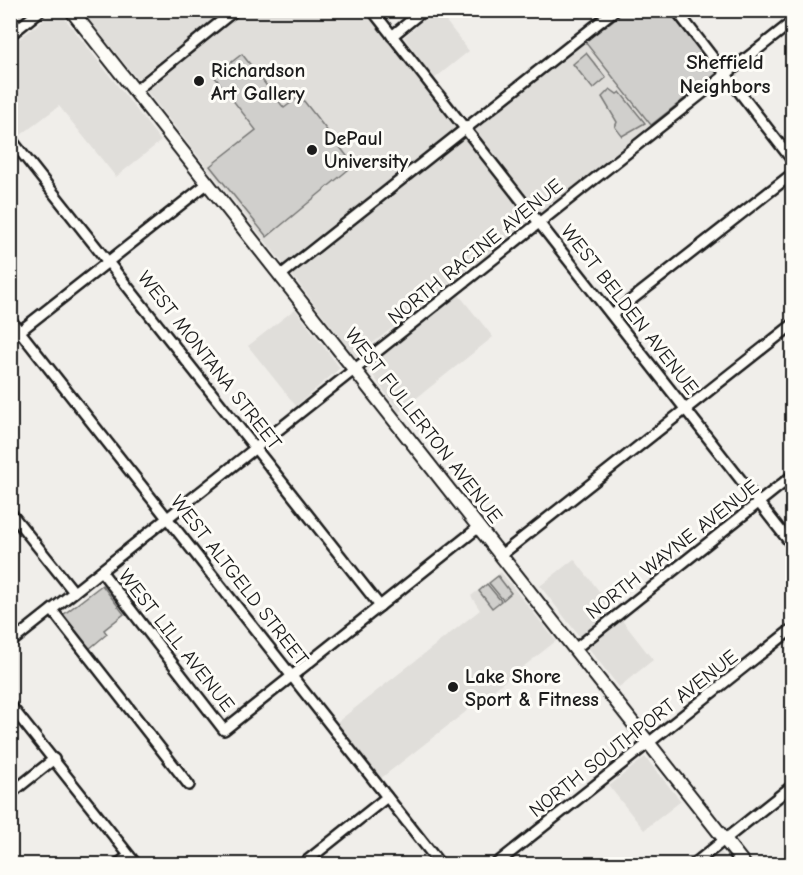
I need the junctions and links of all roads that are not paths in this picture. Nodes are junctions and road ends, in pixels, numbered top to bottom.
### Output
1 (41, 10) edge
2 (72, 10) edge
3 (235, 10) edge
4 (372, 10) edge
5 (424, 10) edge
6 (615, 10) edge
7 (676, 10) edge
8 (792, 22) edge
9 (10, 35) edge
10 (392, 36) junction
11 (726, 75) junction
12 (135, 91) junction
13 (466, 129) junction
14 (10, 138) edge
15 (792, 160) edge
16 (792, 174) edge
17 (208, 183) junction
18 (539, 223) junction
19 (108, 262) junction
20 (281, 276) junction
21 (612, 315) junction
22 (10, 319) edge
23 (792, 325) edge
24 (20, 331) junction
25 (10, 339) edge
26 (355, 369) junction
27 (687, 410) junction
28 (256, 448) junction
29 (792, 476) edge
30 (759, 502) junction
31 (10, 512) edge
32 (168, 518) junction
33 (479, 527) junction
34 (792, 545) edge
35 (501, 555) junction
36 (101, 571) junction
37 (74, 592) junction
38 (380, 606) junction
39 (52, 610) junction
40 (792, 629) edge
41 (10, 643) edge
42 (575, 649) junction
43 (292, 676) junction
44 (10, 705) edge
45 (649, 743) junction
46 (54, 759) junction
47 (189, 785) dead end
48 (792, 786) edge
49 (10, 794) edge
50 (387, 797) junction
51 (725, 840) junction
52 (129, 856) junction
53 (118, 864) edge
54 (136, 864) edge
55 (303, 864) edge
56 (440, 864) edge
57 (496, 864) edge
58 (694, 864) edge
59 (744, 864) edge

1 - 9 street
2 - 12 main road, WEST FULLERTON AVENUE
3 - 12 street
4 - 10 street, WEST BELDEN AVENUE
5 - 10 street
6 - 13 street
7 - 11 street
8 - 11 street, NORTH RACINE AVENUE
10 - 13 street, WEST BELDEN AVENUE
11 - 15 street
11 - 18 street, NORTH RACINE AVENUE
12 - 17 main road, WEST FULLERTON AVENUE
13 - 18 street, WEST BELDEN AVENUE
13 - 20 street
14 - 19 street, WEST MONTANA STREET
16 - 21 street
17 - 19 street
17 - 20 main road, WEST FULLERTON AVENUE
18 - 21 street, WEST BELDEN AVENUE
18 - 26 street, NORTH RACINE AVENUE
19 - 24 street
19 - 28 street, WEST MONTANA STREET
20 - 26 main road, WEST FULLERTON AVENUE
21 - 27 street, WEST BELDEN AVENUE
22 - 24 street, WEST ALTGELD STREET
23 - 27 street
24 - 25 street
24 - 32 street, WEST ALTGELD STREET
26 - 28 street, NORTH RACINE AVENUE
26 - 33 main road, WEST FULLERTON AVENUE
27 - 30 street, WEST BELDEN AVENUE
27 - 35 street
28 - 32 street, NORTH RACINE AVENUE
28 - 38 street, WEST MONTANA STREET
29 - 30 street, NORTH WAYNE AVENUE
30 - 34 street, WEST BELDEN AVENUE
30 - 42 street, NORTH WAYNE AVENUE
31 - 37 street
32 - 36 street, NORTH RACINE AVENUE
32 - 43 street, WEST ALTGELD STREET
33 - 35 main road, WEST FULLERTON AVENUE
33 - 38 street
35 - 42 main road, WEST FULLERTON AVENUE
36 - 37 street, NORTH RACINE AVENUE
36 - 43 street, WEST LILL AVENUE
37 - 39 street, NORTH RACINE AVENUE
38 - 43 street
39 - 41 street, NORTH RACINE AVENUE
39 - 47 street
40 - 45 street, NORTH SOUTHPORT AVENUE
42 - 45 main road, WEST FULLERTON AVENUE
43 - 50 street, WEST ALTGELD STREET
44 - 46 street
45 - 51 main road, WEST FULLERTON AVENUE
45 - 57 street, NORTH SOUTHPORT AVENUE
46 - 49 street
46 - 52 street
48 - 51 street
50 - 55 street
50 - 56 street, WEST ALTGELD STREET
51 - 58 street
51 - 59 main road, WEST FULLERTON AVENUE
52 - 53 street
52 - 54 street

